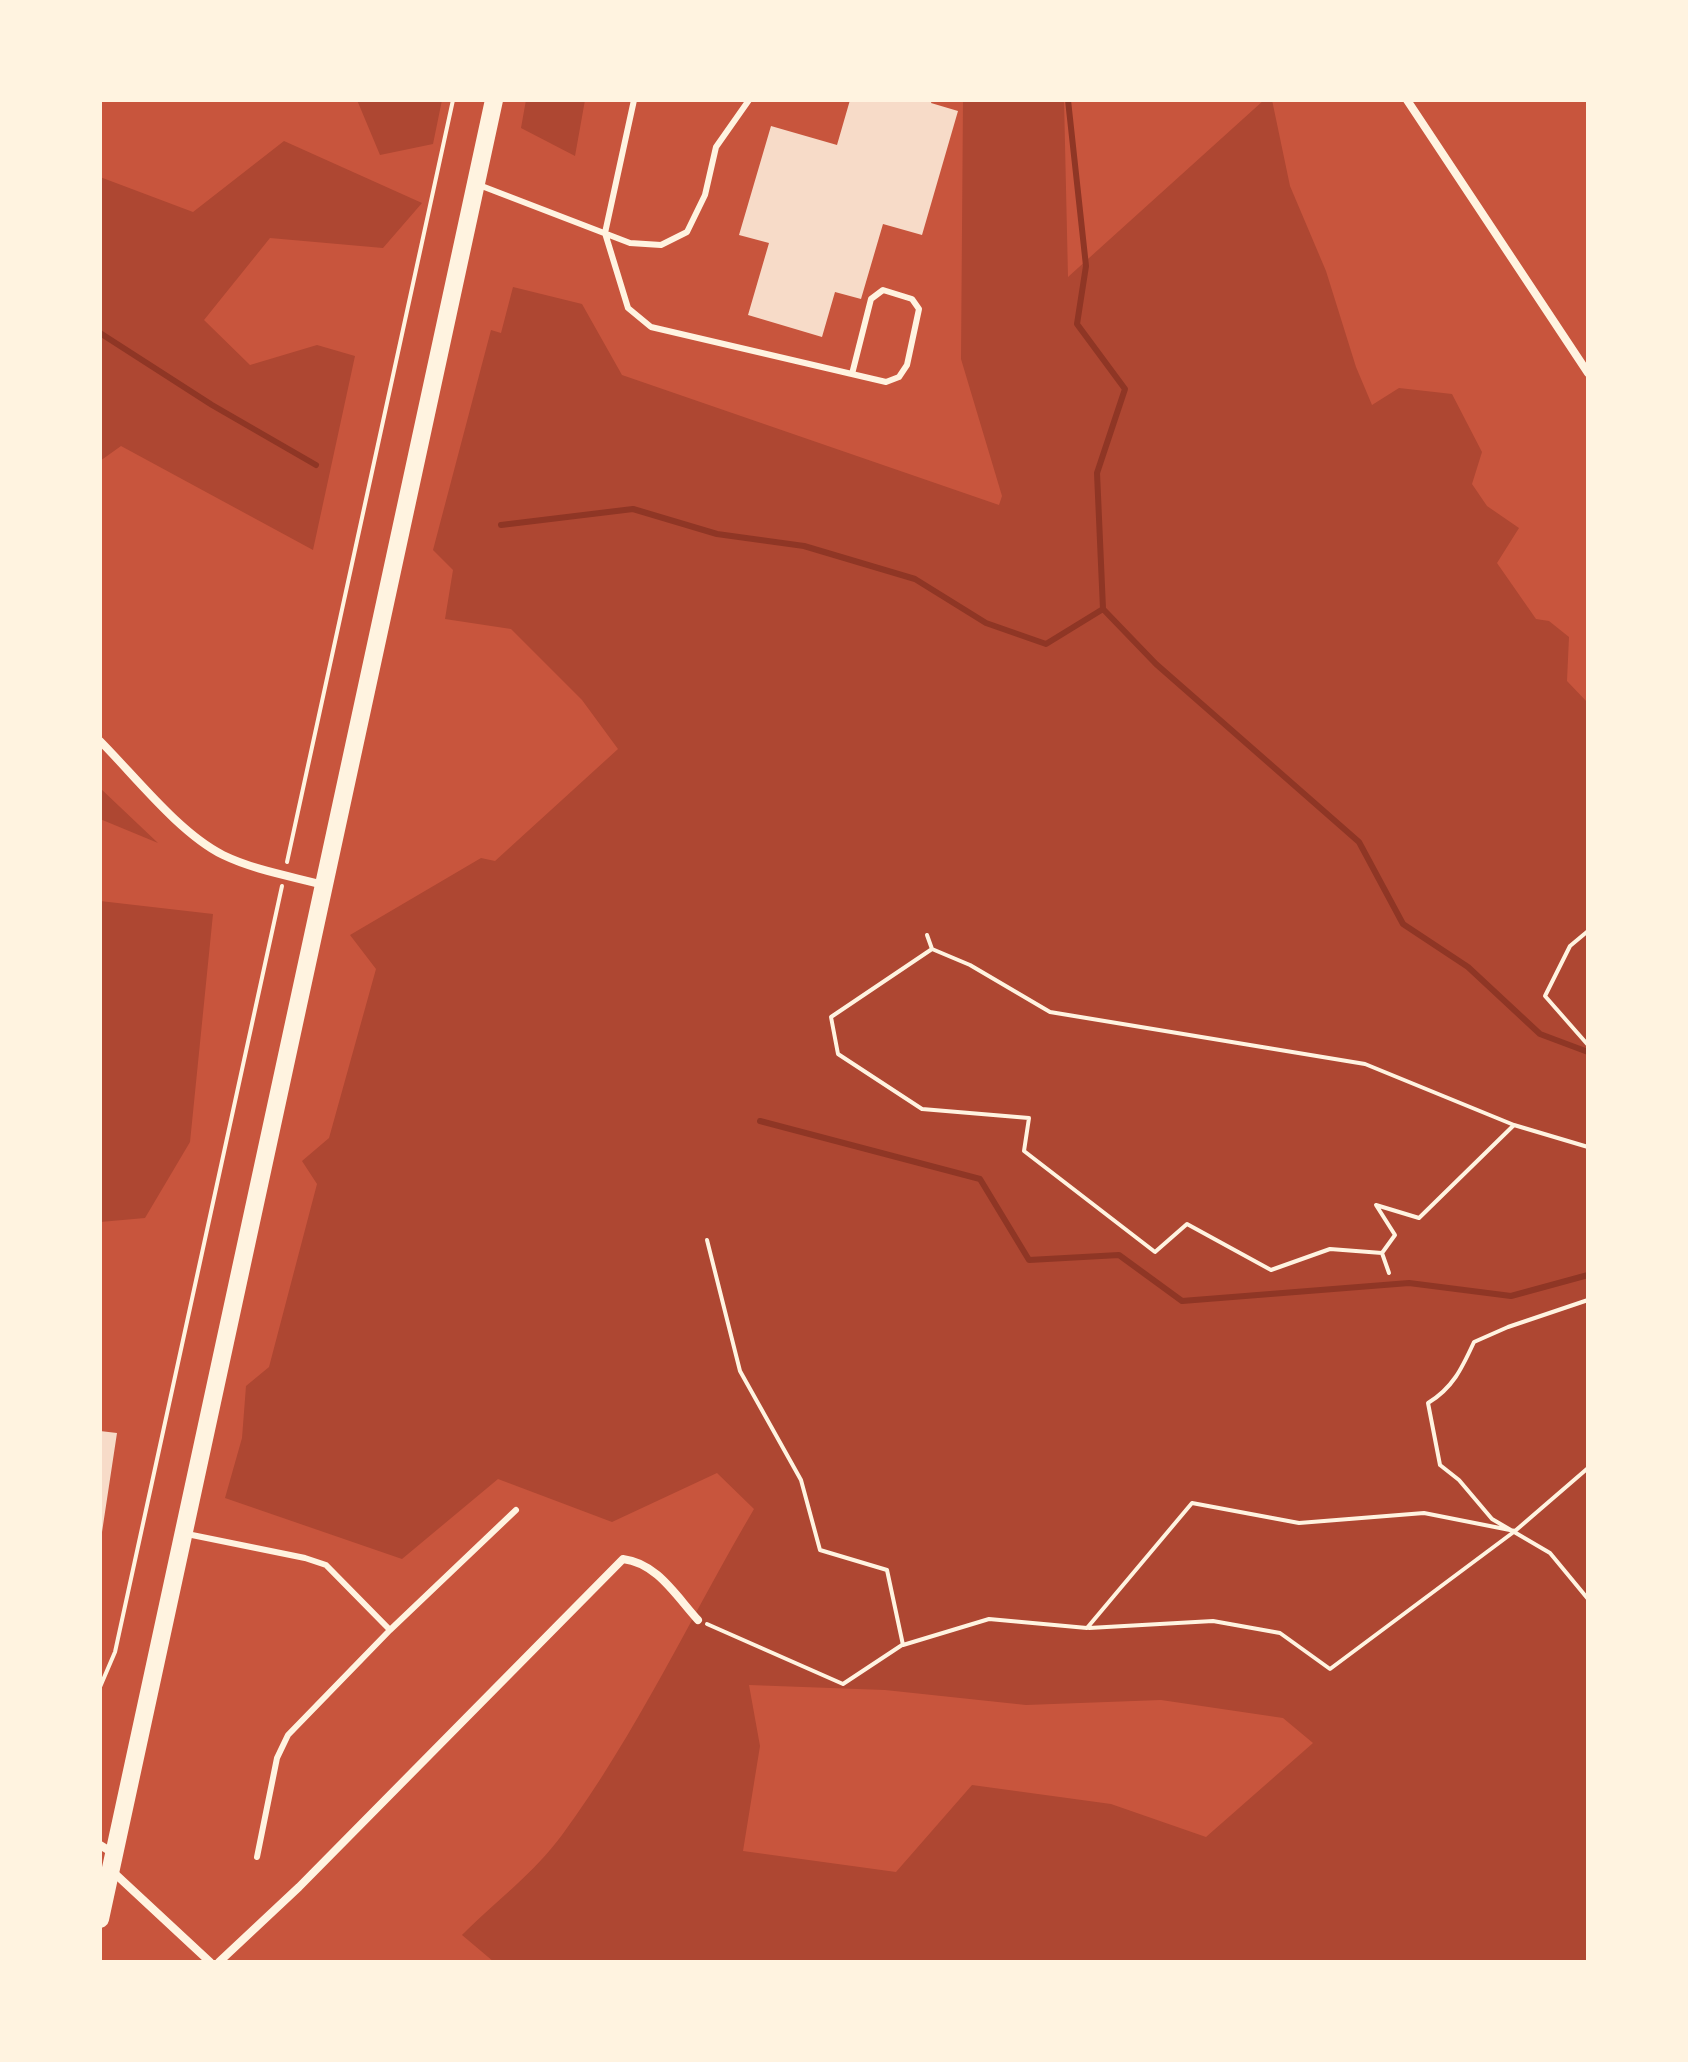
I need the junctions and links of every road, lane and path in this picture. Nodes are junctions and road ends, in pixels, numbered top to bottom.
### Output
1 (453, 100) edge
2 (494, 100) edge
3 (634, 100) edge
4 (749, 100) edge
5 (1407, 100) edge
6 (475, 184) junction
7 (605, 233) junction
8 (1588, 373) edge
9 (852, 374) junction
10 (100, 741) edge
11 (285, 875) junction
12 (324, 885) junction
13 (1588, 931) edge
14 (927, 935) dead end
15 (932, 949) junction
16 (1588, 1045) edge
17 (1514, 1125) junction
18 (1588, 1147) edge
19 (707, 1240) dead end
20 (1382, 1253) junction
21 (1389, 1273) dead end
22 (1588, 1300) edge
23 (1588, 1468) edge
24 (516, 1510) dead end
25 (1515, 1531) junction
26 (183, 1534) junction
27 (1588, 1599) edge
28 (698, 1620) joint
29 (1087, 1628) junction
30 (390, 1630) junction
31 (903, 1645) junction
32 (100, 1687) edge
33 (108, 1856) edge
34 (257, 1857) dead end
35 (100, 1919) edge
36 (210, 1962) edge
37 (219, 1962) edge

1 - 11 path
2 - 6 main road
3 - 7 lane
4 - 7 lane
5 - 8 street
6 - 7 lane
6 - 12 main road
7 - 9 lane
9 - 9 lane
10 - 11 street
11 - 12 street
11 - 32 path
12 - 26 main road
13 - 16 path
14 - 15 path
15 - 17 path
15 - 20 path
17 - 18 path
17 - 20 path
19 - 31 path
20 - 21 path
22 - 25 path
23 - 25 path
24 - 30 lane
25 - 27 path
25 - 29 path
25 - 29 path
26 - 30 lane
26 - 33 main road
28 - 31 path
28 - 37 street
29 - 31 path
30 - 34 lane
33 - 35 main road
33 - 36 street

